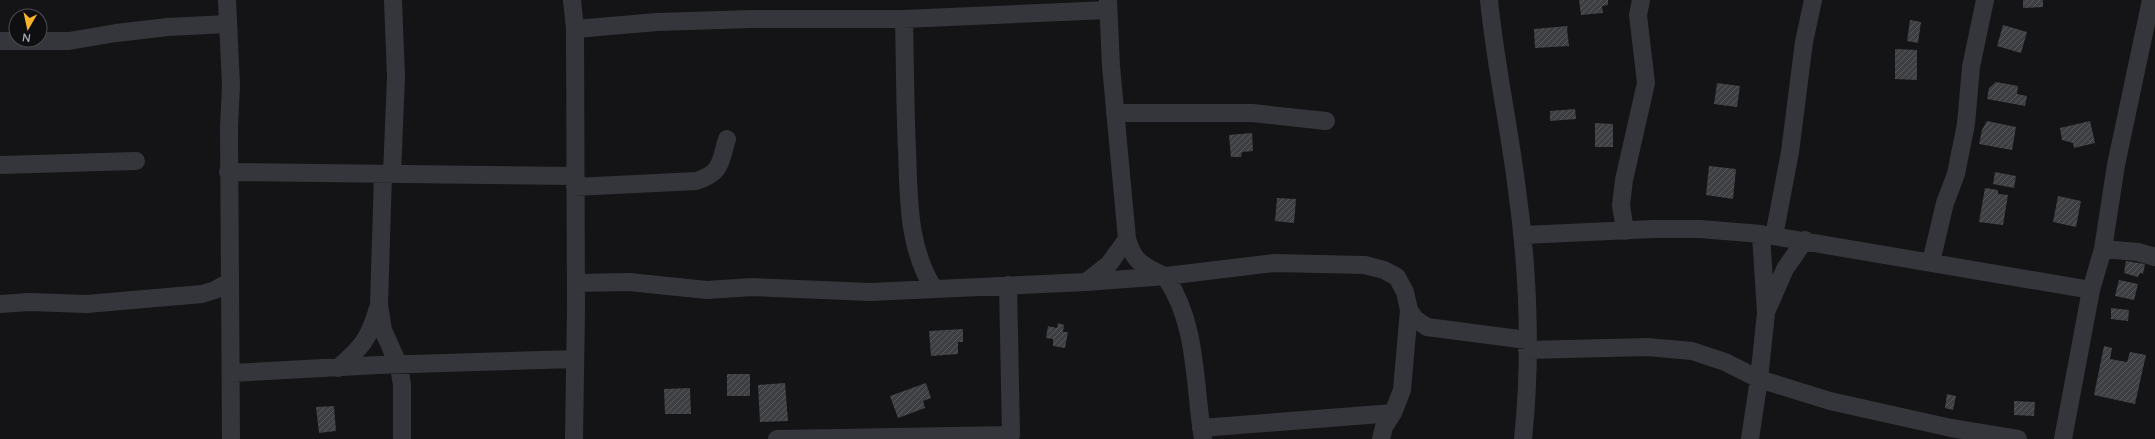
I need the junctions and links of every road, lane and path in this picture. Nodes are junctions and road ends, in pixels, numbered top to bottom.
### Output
1 (227, 0) edge
2 (392, 0) edge
3 (572, 0) edge
4 (1489, 0) edge
5 (1641, 0) edge
6 (1813, 0) edge
7 (1985, 0) edge
8 (2150, 0) edge
9 (1108, 5) edge
10 (904, 19) junction
11 (228, 24) junction
12 (575, 29) junction
13 (2149, 37) edge
14 (0, 41) edge
15 (1115, 114) junction
16 (1326, 121) dead end
17 (727, 139) dead end
18 (136, 161) dead end
19 (0, 165) edge
20 (228, 172) junction
21 (388, 174) junction
22 (575, 181) junction
23 (1625, 231) junction
24 (1522, 235) junction
25 (1768, 235) junction
26 (1127, 239) junction
27 (1806, 240) junction
28 (2104, 249) junction
29 (2155, 257) edge
30 (1931, 262) junction
31 (1166, 276) junction
32 (229, 282) junction
33 (576, 282) junction
34 (1086, 282) junction
35 (1008, 286) junction
36 (934, 289) junction
37 (2091, 290) junction
38 (0, 304) edge
39 (379, 305) junction
40 (1409, 310) junction
41 (1766, 313) junction
42 (1527, 345) junction
43 (576, 359) junction
44 (399, 366) junction
45 (338, 368) junction
46 (230, 373) junction
47 (1759, 379) junction
48 (1393, 413) junction
49 (1202, 433) edge
50 (1011, 437) edge
51 (837, 438) edge
52 (231, 439) edge
53 (402, 439) edge
54 (574, 439) edge
55 (776, 439) edge
56 (1381, 439) edge
57 (1523, 439) edge
58 (1750, 439) edge
59 (2018, 439) edge
60 (2063, 439) edge

1 - 11 street
2 - 21 street
3 - 12 street
4 - 24 street
5 - 23 street
6 - 25 street
7 - 30 street
8 - 13 street
9 - 10 street
9 - 15 street
10 - 12 street
10 - 36 street
11 - 14 street
11 - 20 street
12 - 22 street
13 - 28 street
15 - 16 street
15 - 26 street
17 - 22 street
18 - 19 street
20 - 21 street
20 - 32 street
21 - 22 street
21 - 39 street
22 - 33 street
23 - 24 street
23 - 25 street
24 - 42 street
25 - 27 street
25 - 41 street
26 - 31 street
26 - 34 street
27 - 30 street
27 - 41 street
28 - 29 street
28 - 37 street
30 - 37 street
31 - 34 street
31 - 40 street
31 - 49 street
32 - 38 street
32 - 46 street
33 - 36 street
33 - 43 street
34 - 35 street
35 - 36 street
35 - 50 street
37 - 60 street
39 - 44 street
39 - 45 street
40 - 42 street
40 - 48 street
41 - 47 street
42 - 47 street
42 - 57 street
43 - 44 street
43 - 54 street
44 - 45 street
44 - 53 street
45 - 46 street
46 - 52 street
47 - 58 street
47 - 59 street
48 - 49 street
48 - 56 street
50 - 51 street
51 - 55 street

